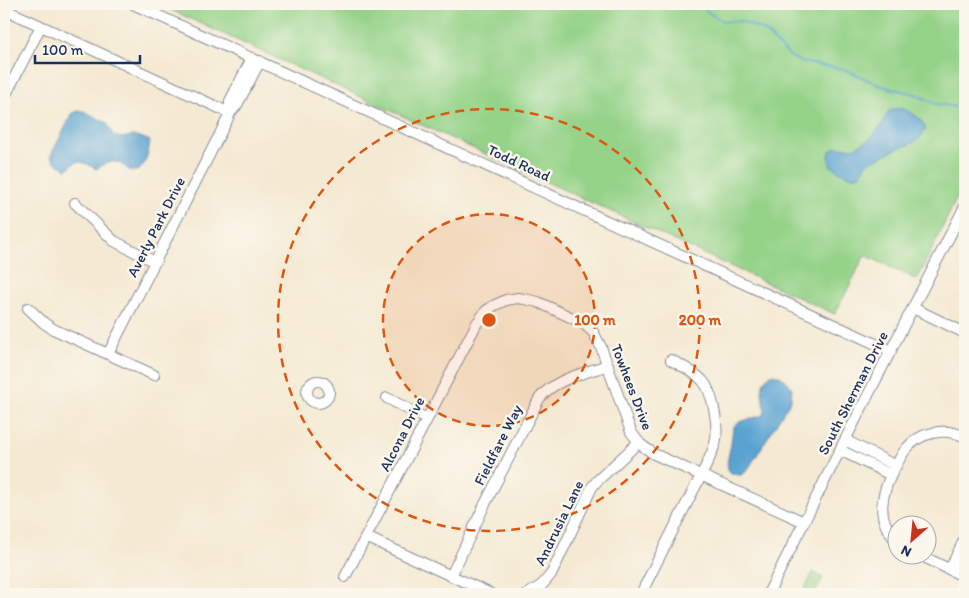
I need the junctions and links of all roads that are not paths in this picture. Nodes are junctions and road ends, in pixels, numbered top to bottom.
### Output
1 (133, 4) edge
2 (4, 9) edge
3 (41, 26) junction
4 (256, 60) junction
5 (4, 98) edge
6 (230, 113) junction
7 (75, 203) dead end
8 (965, 206) edge
9 (155, 262) junction
10 (491, 307) joint
11 (28, 308) dead end
12 (913, 308) junction
13 (965, 332) edge
14 (891, 351) junction
15 (108, 354) junction
16 (671, 360) dead end
17 (608, 365) junction
18 (154, 375) dead end
19 (387, 398) dead end
20 (427, 419) junction
21 (965, 437) edge
22 (845, 440) junction
23 (638, 442) junction
24 (840, 450) junction
25 (894, 471) junction
26 (701, 476) junction
27 (804, 522) junction
28 (886, 524) edge
29 (366, 537) junction
30 (965, 538) edge
31 (936, 562) edge
32 (950, 569) junction
33 (451, 576) junction
34 (345, 577) dead end
35 (965, 577) edge
36 (491, 594) edge
37 (528, 594) edge
38 (641, 594) edge
39 (768, 594) edge

1 - 4 street, Todd Road
2 - 3 street
3 - 5 street
3 - 6 street
4 - 6 street, Averly Park Drive
4 - 14 street, Todd Road
6 - 9 street, Averly Park Drive
7 - 9 street
8 - 12 street, South Sherman Drive
9 - 15 street, Averly Park Drive
10 - 17 street, Towhees Drive
10 - 20 street, Alcona Drive
11 - 15 street
12 - 13 street
12 - 14 street, South Sherman Drive
14 - 22 street, South Sherman Drive
15 - 18 street
16 - 26 street
17 - 23 street, Towhees Drive
17 - 33 street, Fieldfare Way
19 - 20 street
20 - 29 street, Alcona Drive
21 - 25 street
22 - 24 street, South Sherman Drive
22 - 25 street
23 - 26 street, Towhees Drive
23 - 37 street, Andrusia Lane
24 - 25 street
24 - 27 street, South Sherman Drive
25 - 28 street
26 - 27 street, Towhees Drive
26 - 38 street
27 - 39 street, South Sherman Drive
29 - 33 street
29 - 34 street, Alcona Drive
30 - 32 street
31 - 32 street
32 - 35 street
33 - 36 street

